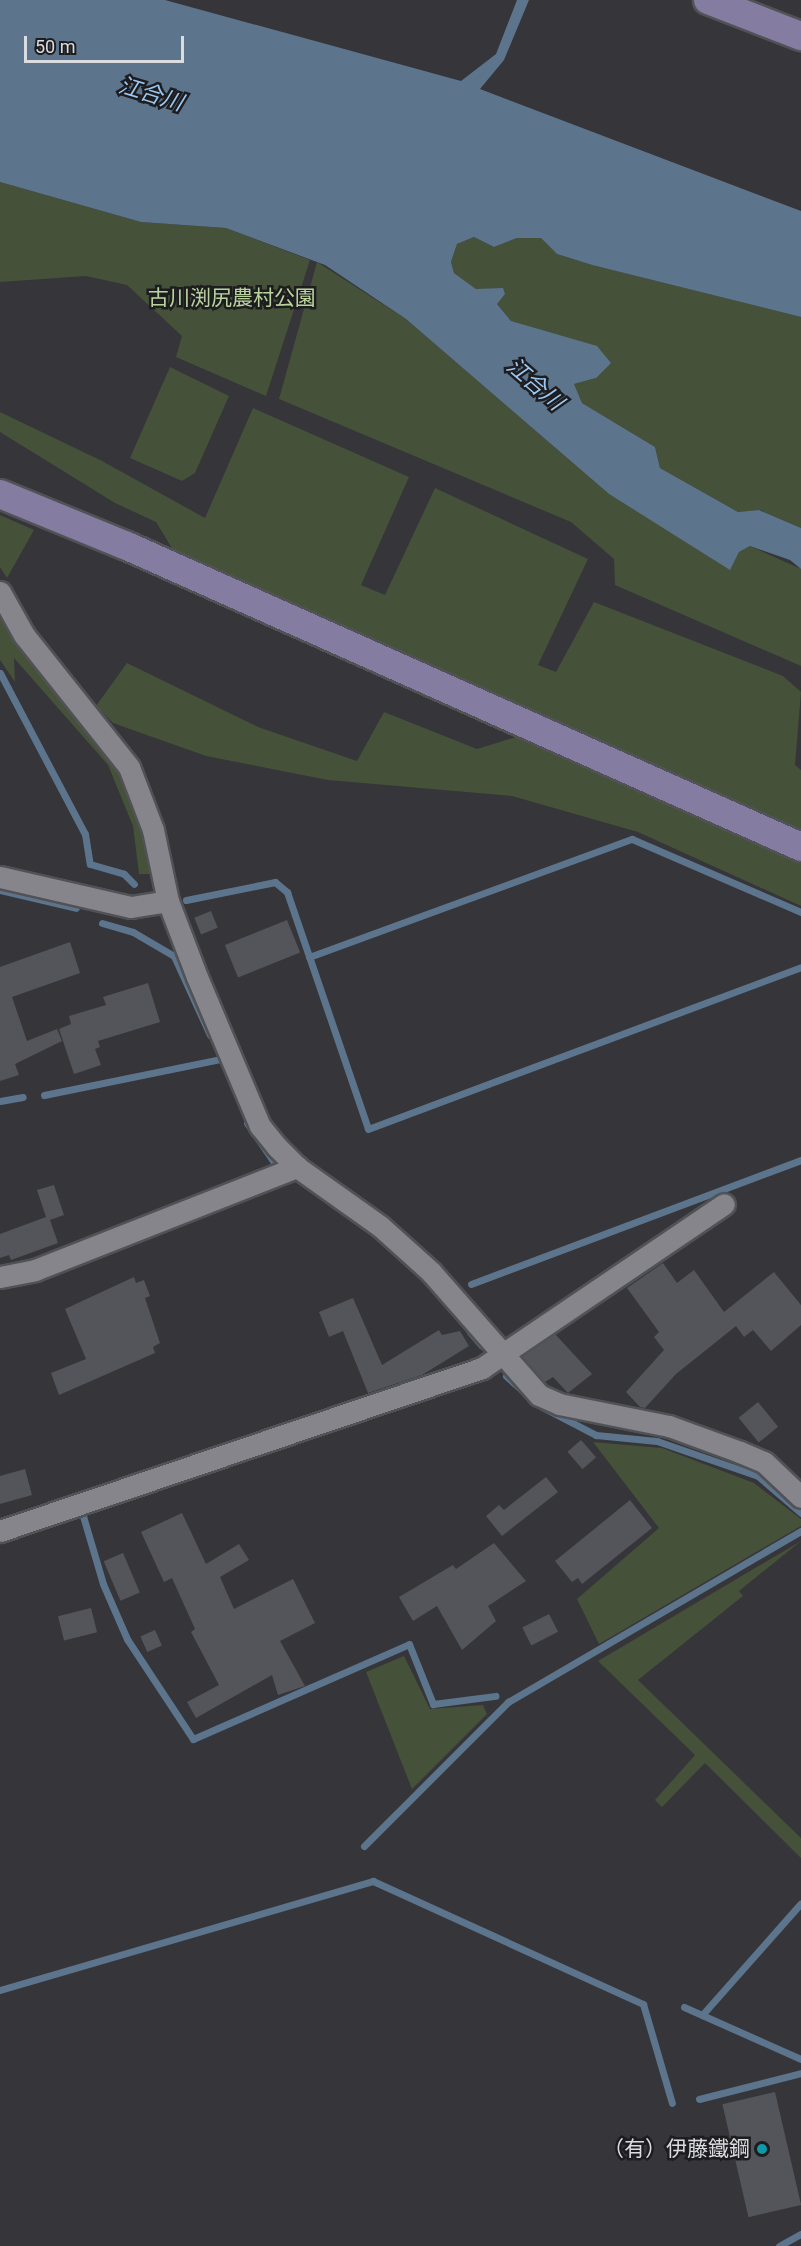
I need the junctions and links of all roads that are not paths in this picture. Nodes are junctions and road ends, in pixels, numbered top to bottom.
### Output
1 (708, 0) edge
2 (801, 36) edge
3 (0, 494) edge
4 (0, 592) edge
5 (801, 847) edge
6 (0, 877) edge
7 (168, 901) junction
8 (297, 1167) junction
9 (724, 1204) dead end
10 (0, 1277) edge
11 (504, 1355) junction
12 (801, 1497) edge
13 (0, 1531) edge

1 - 2 street
3 - 5 street
4 - 7 street
6 - 7 street
7 - 8 street
8 - 10 street
8 - 11 street
9 - 11 street
11 - 12 street
11 - 13 street

